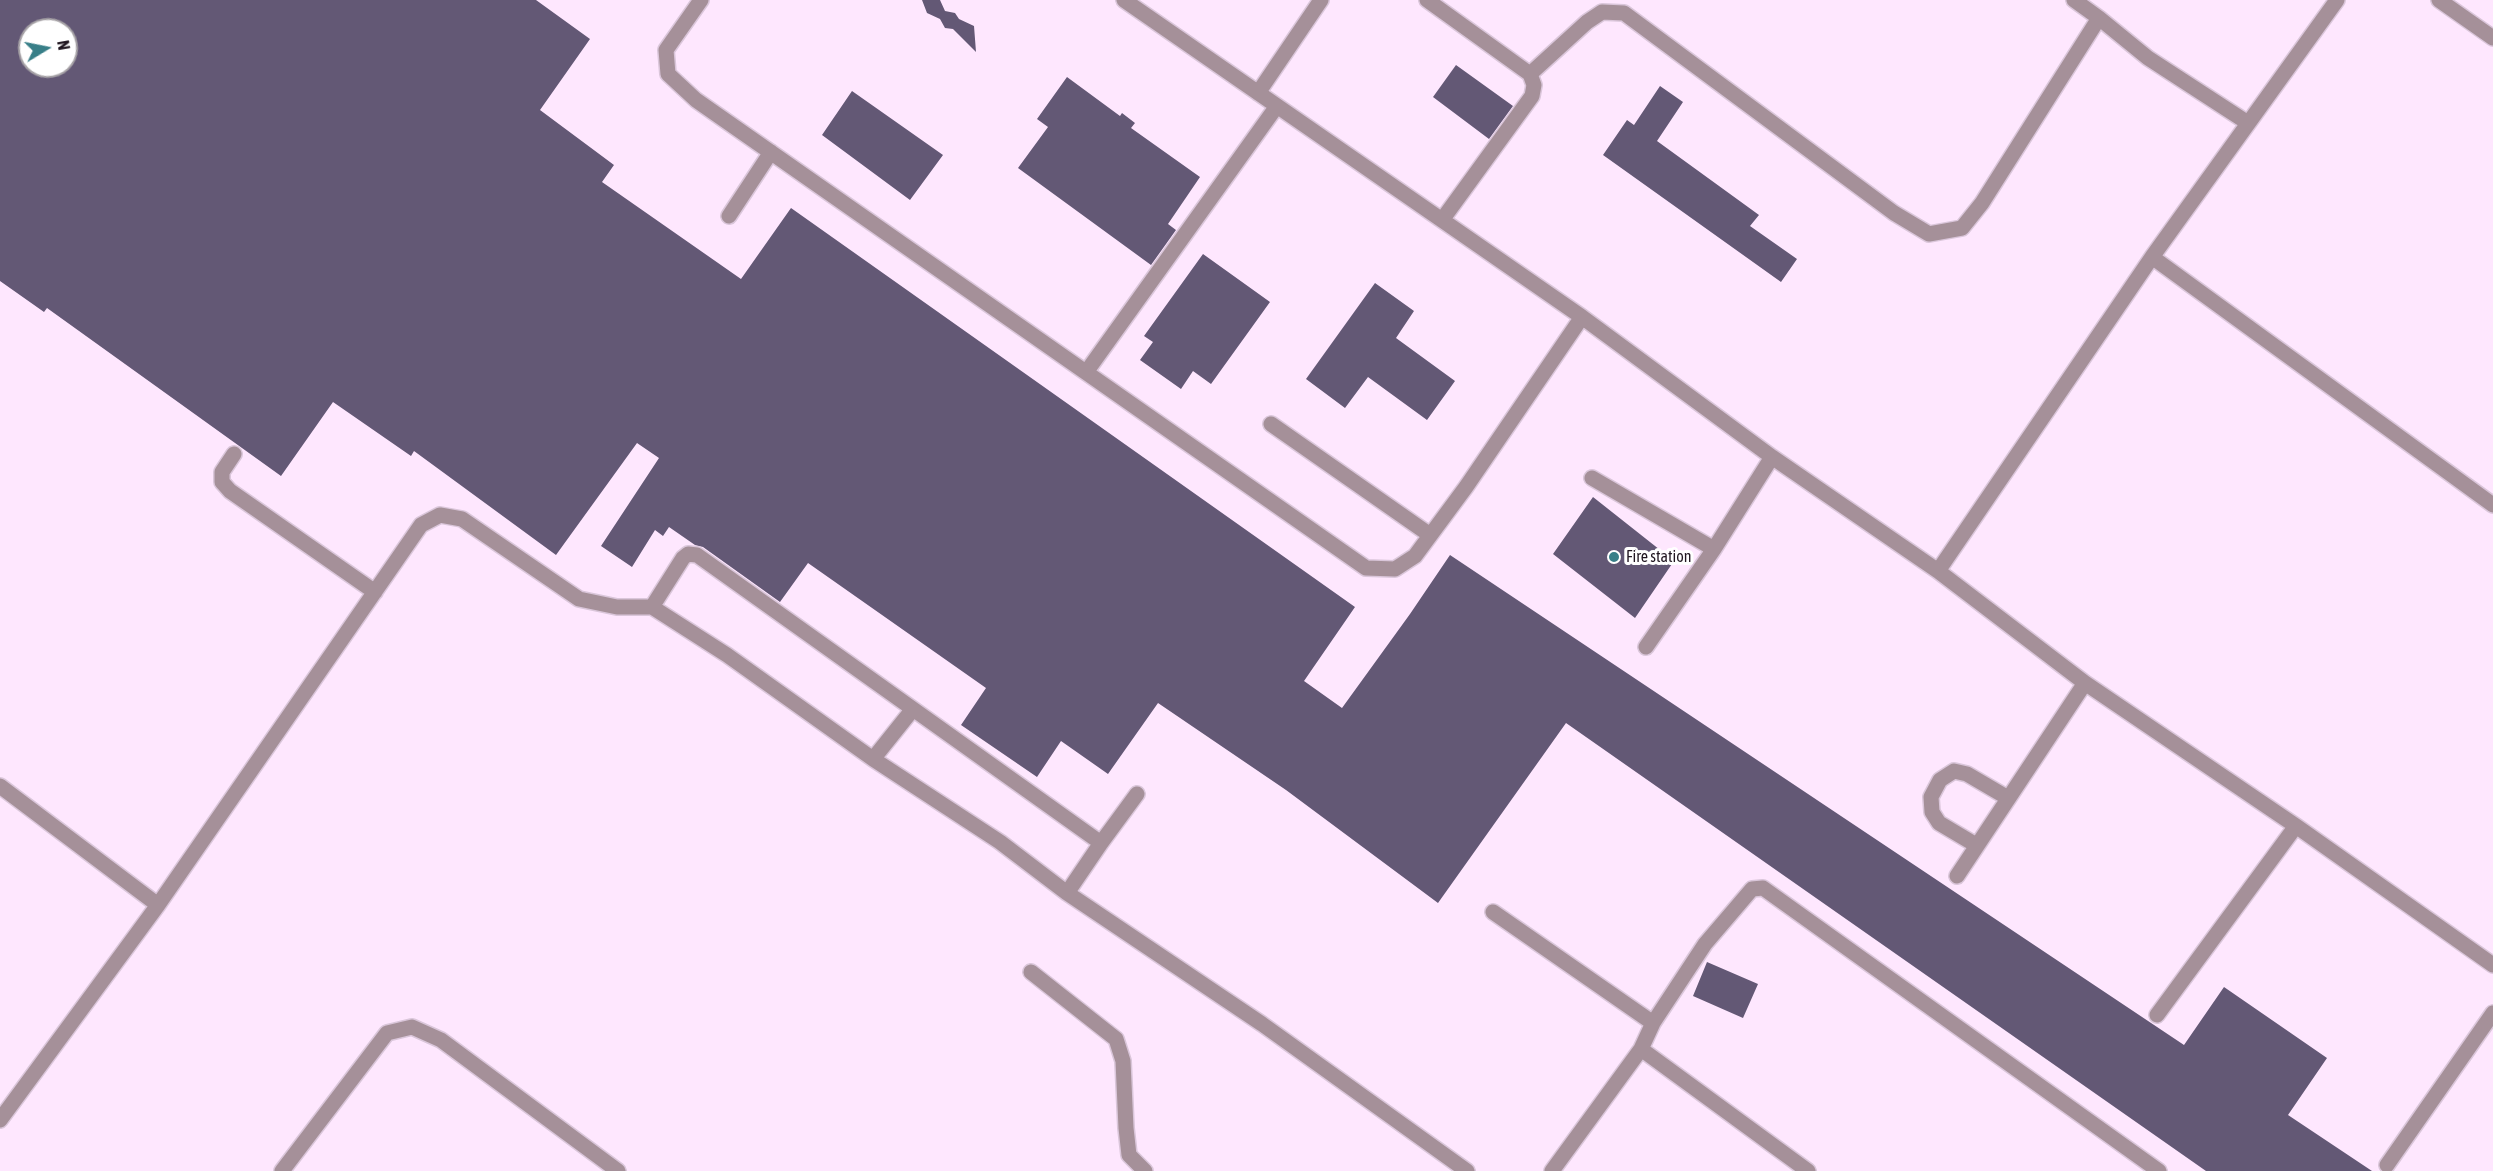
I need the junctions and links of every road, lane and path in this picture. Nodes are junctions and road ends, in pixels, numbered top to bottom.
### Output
1 (701, 0) edge
2 (1124, 0) edge
3 (1321, 0) edge
4 (1427, 0) edge
5 (2074, 0) edge
6 (2337, 0) edge
7 (2439, 0) edge
8 (2099, 18) junction
9 (2493, 38) edge
10 (1530, 74) junction
11 (1258, 93) junction
12 (1277, 106) junction
13 (2248, 123) junction
14 (771, 152) junction
15 (729, 216) dead end
16 (1442, 220) junction
17 (2152, 257) junction
18 (1582, 317) junction
19 (1087, 371) junction
20 (1271, 424) dead end
21 (234, 454) dead end
22 (1772, 457) junction
23 (1592, 478) dead end
24 (2493, 505) edge
25 (1430, 535) junction
26 (1714, 549) junction
27 (1938, 572) junction
28 (375, 592) junction
29 (652, 607) junction
30 (1646, 647) dead end
31 (2085, 683) junction
32 (913, 709) junction
33 (873, 759) junction
34 (0, 786) edge
35 (1137, 794) dead end
36 (2008, 798) junction
37 (2296, 826) junction
38 (1101, 843) junction
39 (1976, 845) junction
40 (1957, 876) dead end
41 (1067, 893) junction
42 (158, 904) junction
43 (1493, 912) dead end
44 (2493, 965) edge
45 (1031, 972) dead end
46 (2493, 1013) edge
47 (2157, 1016) dead end
48 (1653, 1023) junction
49 (1641, 1049) junction
50 (0, 1120) edge
51 (2387, 1165) dead end
52 (282, 1171) edge
53 (618, 1171) edge
54 (1145, 1171) edge
55 (1467, 1171) edge
56 (1552, 1171) edge
57 (1808, 1171) edge
58 (2159, 1171) edge

1 - 14 lane
2 - 11 lane
3 - 11 lane
4 - 10 lane
5 - 8 lane
6 - 13 lane
7 - 9 lane
8 - 10 lane
8 - 13 lane
10 - 16 lane
11 - 12 lane
12 - 16 lane
12 - 19 lane
13 - 17 lane
14 - 15 lane
14 - 19 lane
16 - 18 lane
17 - 24 lane
17 - 27 lane
18 - 22 lane
18 - 25 lane
19 - 25 lane
20 - 25 lane
21 - 28 lane
22 - 26 lane
22 - 27 lane
23 - 26 lane
26 - 30 lane
27 - 31 lane
28 - 29 lane
28 - 42 lane
29 - 32 lane
29 - 33 lane
31 - 36 lane
31 - 37 lane
32 - 33 lane
32 - 38 lane
33 - 41 lane
34 - 42 lane
35 - 38 lane
36 - 39 lane
36 - 39 lane
37 - 44 lane
37 - 47 lane
38 - 41 lane
39 - 40 lane
41 - 55 lane
42 - 50 lane
43 - 48 lane
45 - 54 lane
46 - 51 lane
48 - 49 lane
48 - 58 lane
49 - 56 lane
49 - 57 lane
52 - 53 lane

